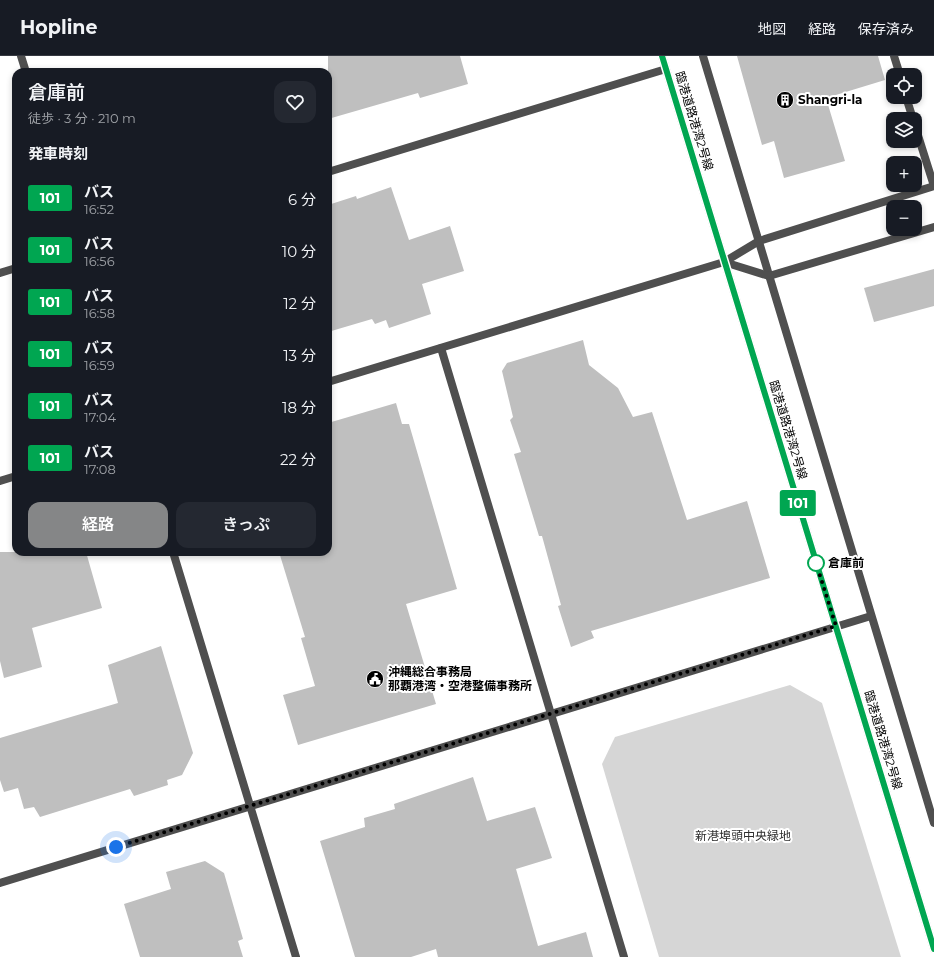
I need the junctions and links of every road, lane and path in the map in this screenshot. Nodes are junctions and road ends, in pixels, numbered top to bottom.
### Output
1 (21, 56) edge
2 (662, 56) edge
3 (703, 56) edge
4 (894, 56) edge
5 (25, 68) edge
6 (898, 68) edge
7 (666, 69) junction
8 (922, 148) edge
9 (332, 171) edge
10 (934, 186) edge
11 (934, 227) edge
12 (758, 241) junction
13 (724, 262) junction
14 (12, 269) edge
15 (0, 273) edge
16 (769, 276) junction
17 (441, 348) junction
18 (332, 381) edge
19 (12, 477) edge
20 (0, 481) edge
21 (174, 556) edge
22 (871, 616) junction
23 (836, 626) junction
24 (551, 714) junction
25 (250, 806) junction
26 (934, 823) edge
27 (0, 883) edge
28 (934, 950) edge
29 (296, 957) edge
30 (624, 957) edge

1 - 5 street
2 - 7 street, 臨港道路港湾2号線
3 - 12 street, 臨港道路港湾2号線
4 - 6 street
7 - 9 street
7 - 13 street, 臨港道路港湾2号線
8 - 10 street
10 - 12 street
11 - 16 street
12 - 13 street
12 - 16 street, 臨港道路港湾2号線
13 - 16 street
13 - 17 street
13 - 23 street, 臨港道路港湾2号線
14 - 15 street
16 - 22 street, 臨港道路港湾2号線
17 - 18 street
17 - 24 street
19 - 20 street
21 - 25 street
22 - 23 street
22 - 26 street, 臨港道路港湾2号線
23 - 24 street
23 - 28 street, 臨港道路港湾2号線
24 - 25 street
24 - 30 street
25 - 27 street
25 - 29 street

